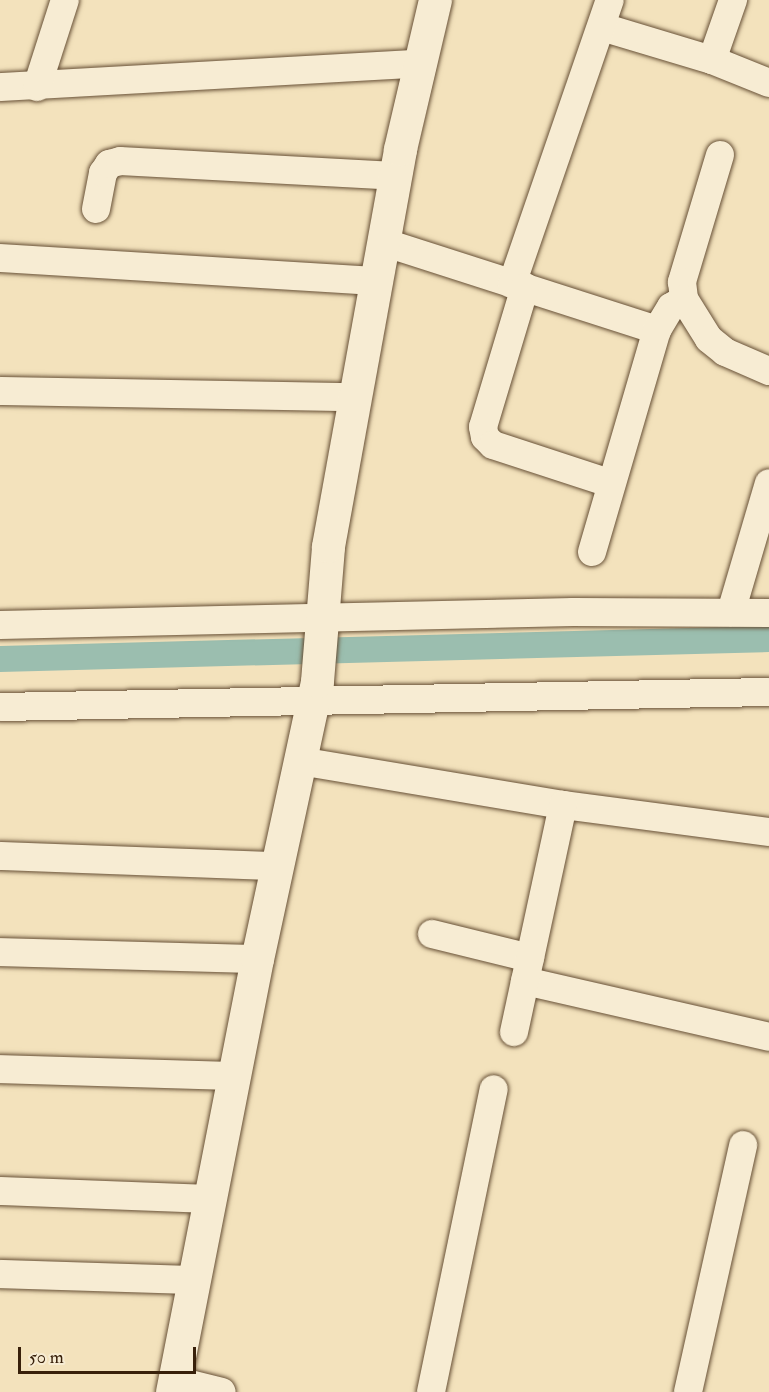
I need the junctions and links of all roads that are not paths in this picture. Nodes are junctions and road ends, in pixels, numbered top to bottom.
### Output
1 (65, 0) edge
2 (435, 0) edge
3 (733, 0) edge
4 (606, 13) edge
5 (712, 60) junction
6 (417, 64) junction
7 (769, 83) edge
8 (0, 87) edge
9 (37, 87) junction
10 (720, 155) dead end
11 (395, 176) junction
12 (96, 208) dead end
13 (383, 242) junction
14 (0, 258) edge
15 (376, 281) junction
16 (519, 286) junction
17 (684, 299) junction
18 (657, 330) junction
19 (769, 371) edge
20 (0, 391) edge
21 (354, 397) junction
22 (609, 483) junction
23 (769, 483) edge
24 (592, 552) dead end
25 (731, 612) junction
26 (769, 612) edge
27 (0, 625) edge
28 (321, 626) junction
29 (315, 692) junction
30 (769, 692) edge
31 (0, 707) edge
32 (300, 761) junction
33 (563, 805) junction
34 (769, 832) edge
35 (0, 856) edge
36 (277, 866) junction
37 (432, 934) dead end
38 (0, 952) edge
39 (257, 959) junction
40 (527, 969) junction
41 (514, 1032) dead end
42 (769, 1037) edge
43 (0, 1069) edge
44 (235, 1076) junction
45 (494, 1089) dead end
46 (742, 1145) dead end
47 (0, 1191) edge
48 (209, 1200) junction
49 (0, 1274) edge
50 (193, 1280) junction
51 (173, 1386) edge
52 (222, 1392) edge
53 (431, 1392) edge
54 (688, 1392) edge

1 - 9 street
2 - 6 street
3 - 5 street
4 - 5 street
4 - 16 street
5 - 7 street
6 - 9 street
6 - 11 street
8 - 9 street
10 - 17 street
11 - 12 street
11 - 13 street
13 - 15 street
13 - 16 street
14 - 15 street
15 - 21 street
16 - 18 street
16 - 22 street
17 - 18 street
17 - 19 street
18 - 22 street
20 - 21 street
21 - 28 street
22 - 24 street
23 - 25 street
25 - 26 street
25 - 28 street
27 - 28 street
28 - 29 street
29 - 30 street
29 - 31 street
29 - 32 street
32 - 33 street
32 - 36 street
33 - 34 street
33 - 40 street
35 - 36 street
36 - 39 street
37 - 40 street
38 - 39 street
39 - 44 street
40 - 41 street
40 - 42 street
43 - 44 street
44 - 48 street
45 - 53 street
46 - 54 street
47 - 48 street
48 - 50 street
49 - 50 street
50 - 51 street
51 - 52 street

